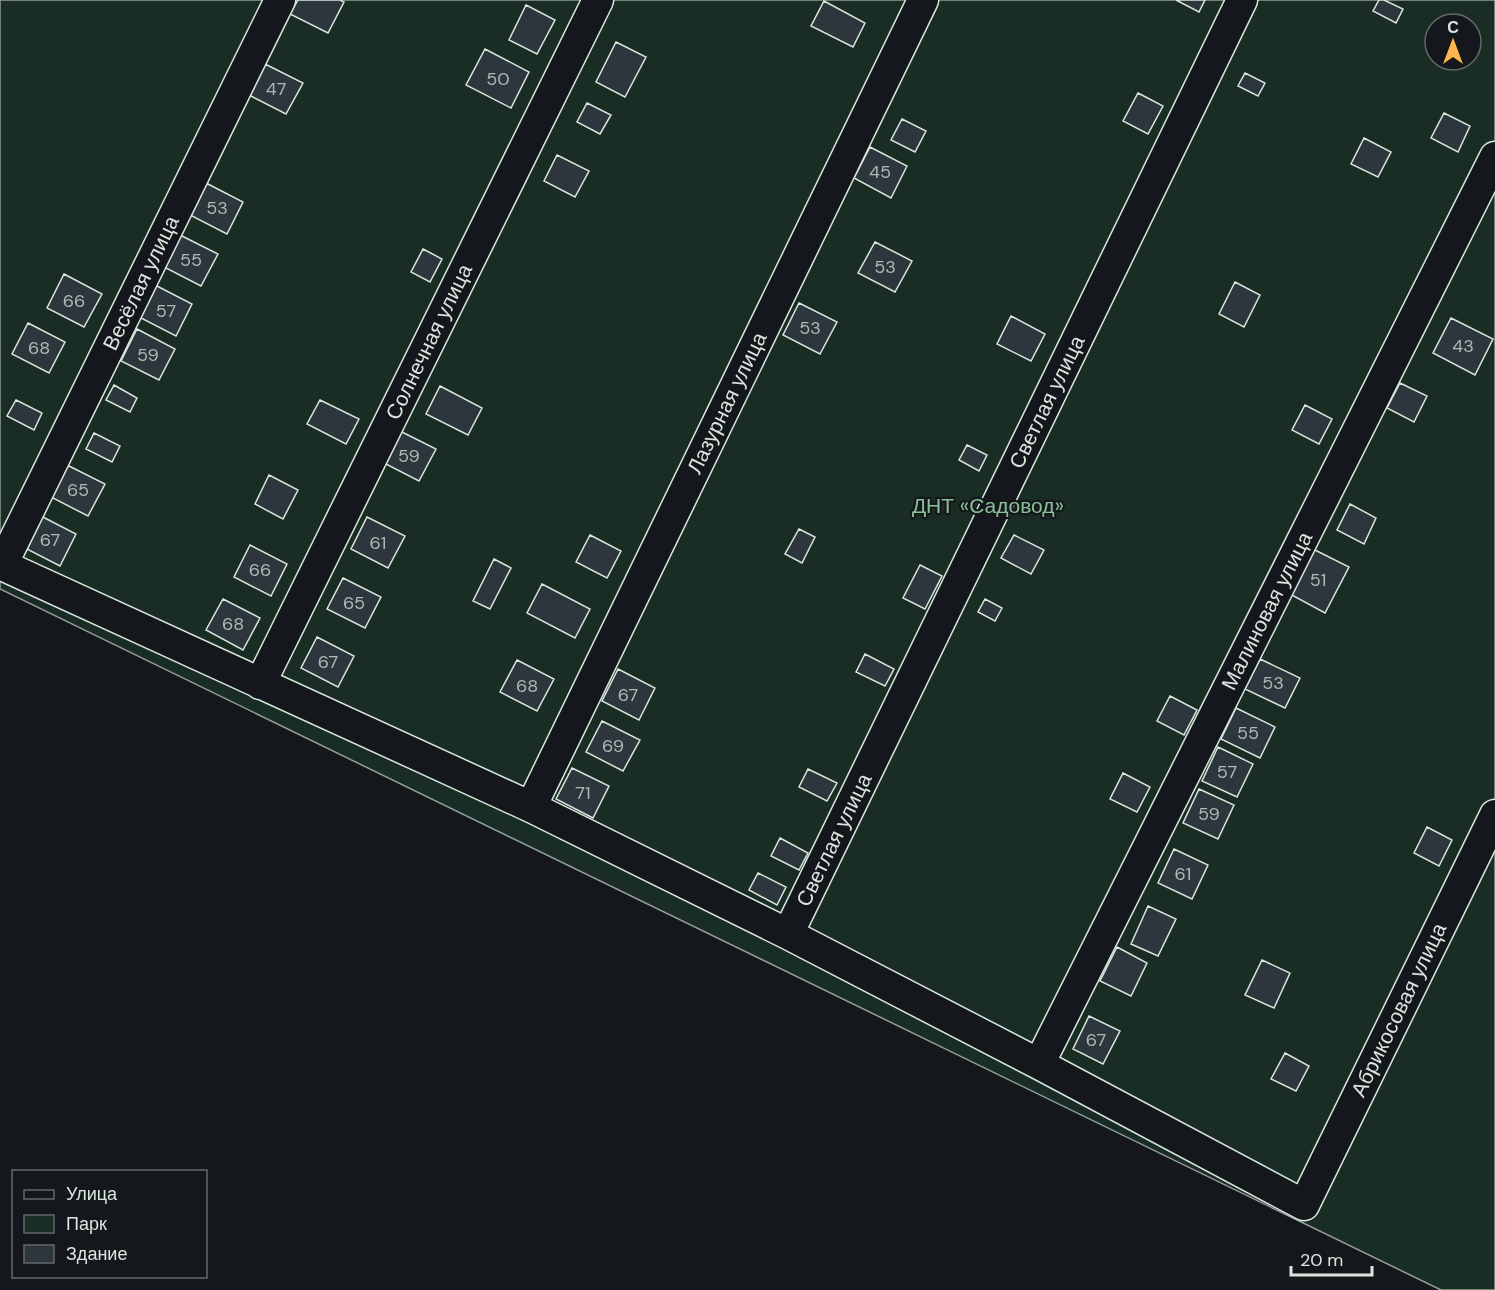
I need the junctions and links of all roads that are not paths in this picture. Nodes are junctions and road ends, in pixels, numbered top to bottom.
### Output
1 (280, 0) edge
2 (598, 0) edge
3 (923, 0) edge
4 (1242, 0) edge
5 (1495, 158) edge
6 (1, 565) edge
7 (260, 684) junction
8 (531, 807) junction
9 (1495, 815) edge
10 (788, 934) junction
11 (1040, 1064) junction

1 - 6 street, Весёлая улица
2 - 7 street, Солнечная улица
3 - 8 street, Лазурная улица
4 - 10 street, Светлая улица
5 - 11 street, Малиновая улица
6 - 7 street
7 - 8 street
8 - 10 street
9 - 11 street, Абрикосовая улица
10 - 11 street

